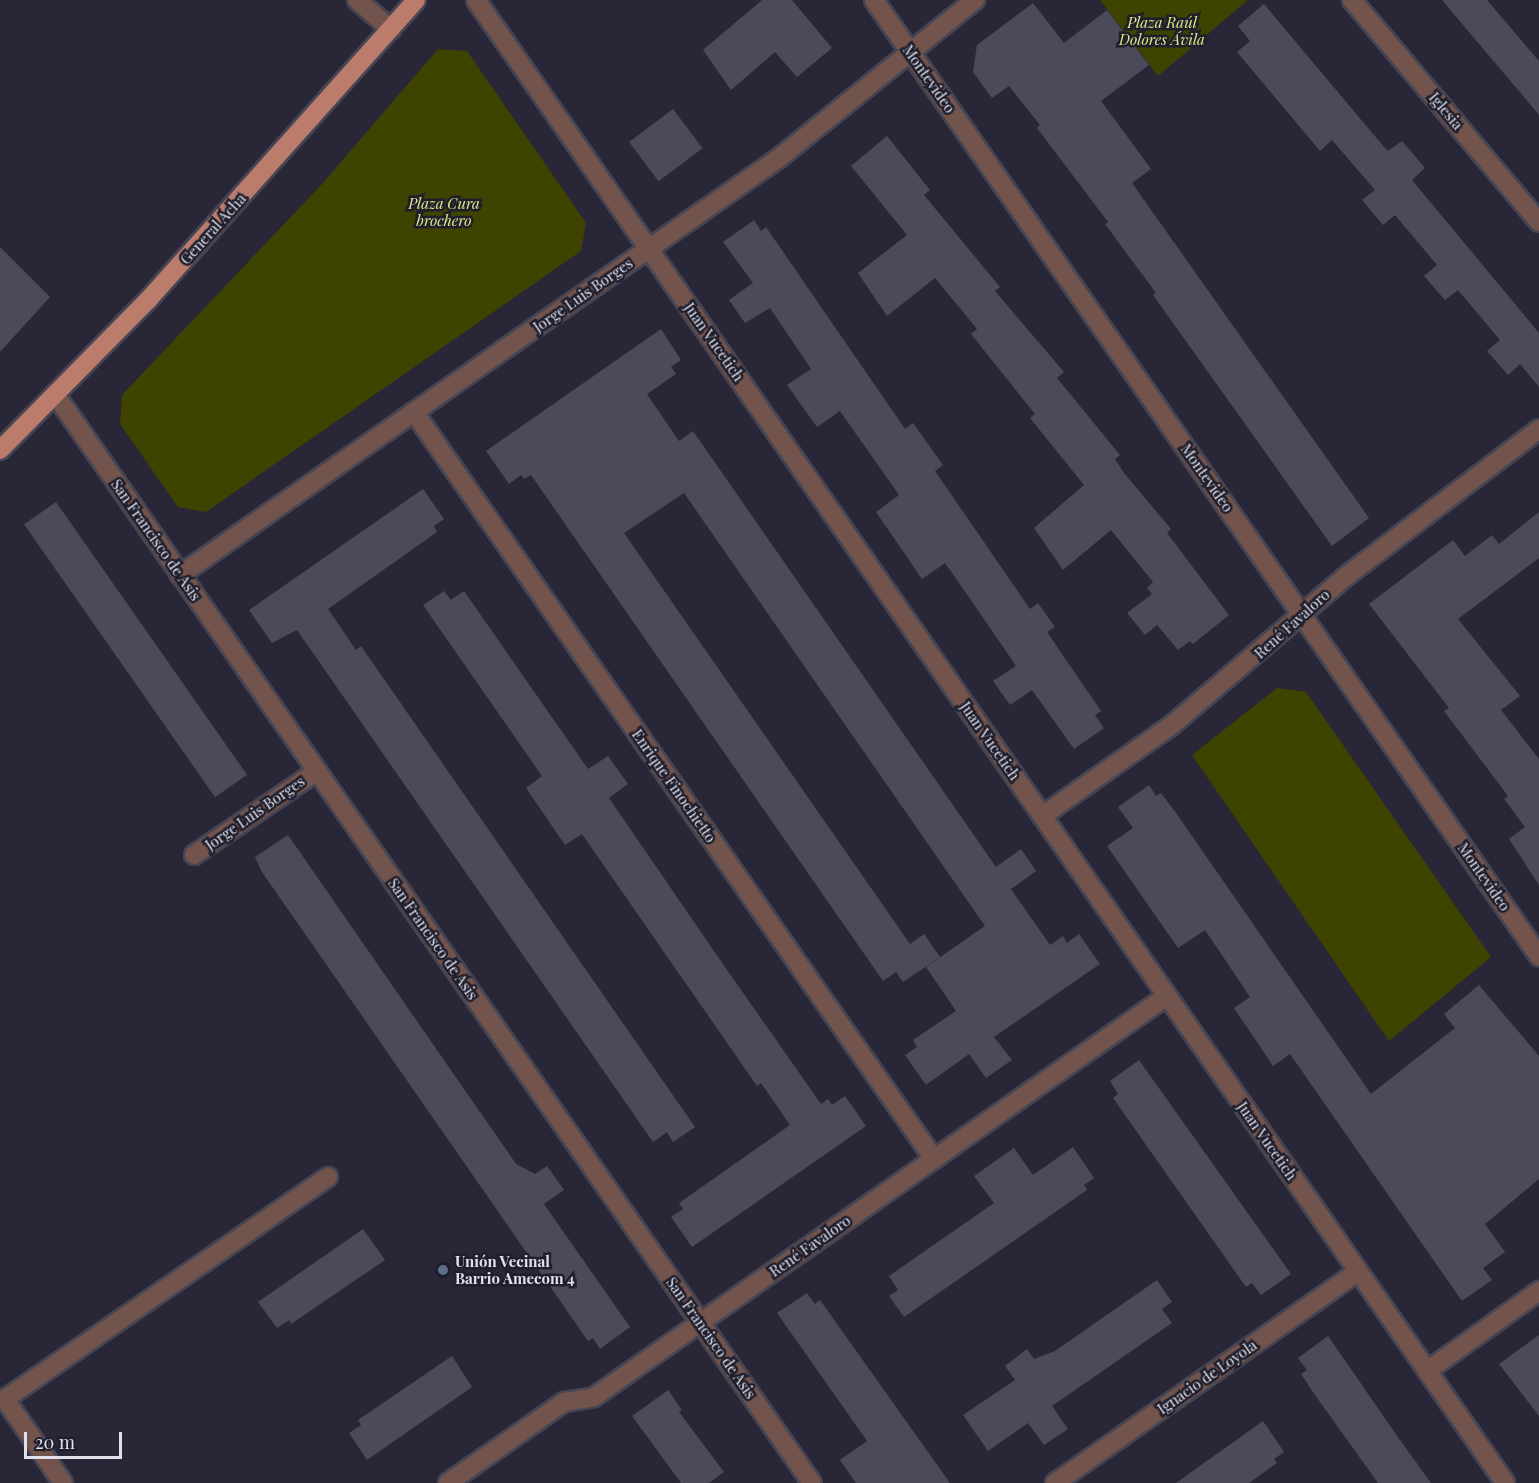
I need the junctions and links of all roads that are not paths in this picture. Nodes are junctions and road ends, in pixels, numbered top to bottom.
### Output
1 (357, 0) edge
2 (416, 0) edge
3 (476, 0) edge
4 (874, 0) edge
5 (975, 0) edge
6 (1352, 0) edge
7 (391, 29) junction
8 (910, 52) junction
9 (1539, 222) edge
10 (649, 249) junction
11 (55, 394) junction
12 (414, 412) junction
13 (1539, 429) edge
14 (0, 450) edge
15 (180, 575) junction
16 (1302, 616) junction
17 (316, 771) junction
18 (1042, 816) junction
19 (194, 855) dead end
20 (1539, 956) edge
21 (1167, 996) junction
22 (934, 1159) junction
23 (328, 1177) dead end
24 (1358, 1272) junction
25 (1539, 1291) edge
26 (701, 1323) junction
27 (1427, 1371) junction
28 (63, 1483) edge
29 (448, 1483) edge
30 (812, 1483) edge
31 (1055, 1483) edge
32 (1505, 1483) edge

1 - 7 street
2 - 7 main road, General Acha
3 - 10 street, Juan Vucetich
4 - 8 street, Montevideo
5 - 8 street, Jorge Luis Borges
6 - 9 street, Iglesia
7 - 11 main road, General Acha
8 - 10 street, Jorge Luis Borges
8 - 16 street, Montevideo
10 - 12 street, Jorge Luis Borges
10 - 18 street, Juan Vucetich
11 - 14 main road, General Acha
11 - 15 street, San Francisco de Asis
12 - 15 street, Jorge Luis Borges
12 - 22 street, Enrique Finochietto
13 - 16 street, René Favaloro
15 - 17 street, San Francisco de Asis
16 - 18 street, René Favaloro
16 - 20 street, Montevideo
17 - 19 street, Jorge Luis Borges
17 - 26 street, San Francisco de Asis
18 - 21 street, Juan Vucetich
21 - 22 street, René Favaloro
21 - 24 street, Juan Vucetich
22 - 26 street, René Favaloro
23 - 28 street
24 - 27 street, Juan Vucetich
24 - 31 street, Ignacio de Loyola
25 - 27 street
26 - 29 street, René Favaloro
26 - 30 street, San Francisco de Asis
27 - 32 street, Juan Vucetich

